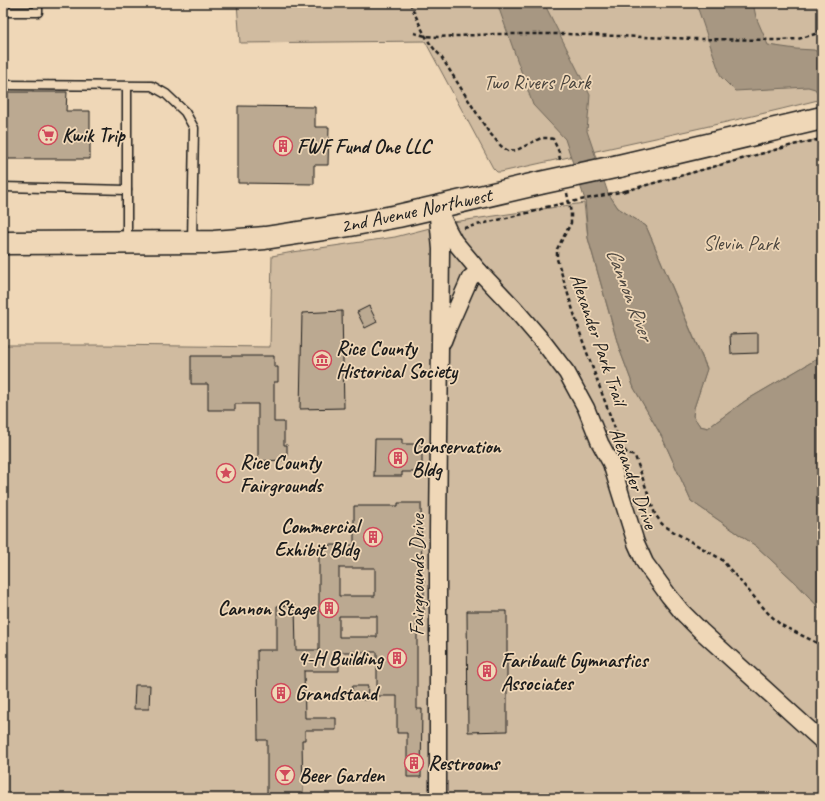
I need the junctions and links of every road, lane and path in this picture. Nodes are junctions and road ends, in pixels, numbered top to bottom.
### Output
1 (38, 3) edge
2 (410, 3) edge
3 (3, 12) edge
4 (822, 27) edge
5 (414, 33) dead end
6 (426, 36) junction
7 (3, 85) edge
8 (127, 86) junction
9 (822, 118) edge
10 (792, 136) junction
11 (822, 139) edge
12 (562, 167) dead end
13 (3, 187) edge
14 (566, 189) dead end
15 (127, 190) junction
16 (437, 206) junction
17 (464, 228) dead end
18 (192, 242) junction
19 (3, 243) edge
20 (127, 243) junction
21 (479, 272) junction
22 (440, 352) junction
23 (822, 647) edge
24 (822, 741) edge
25 (438, 798) edge

1 - 3 lane
2 - 6 path
4 - 6 path
5 - 6 path
6 - 12 path
7 - 8 lane
8 - 15 lane
8 - 18 lane
9 - 10 street, 2nd Avenue Northwest
10 - 11 path
10 - 16 street, 2nd Avenue Northwest, bridge
10 - 17 path, bridge
13 - 15 lane
14 - 23 path, Alexander Park Trail
15 - 20 lane
16 - 18 street, 2nd Avenue Northwest
16 - 21 street, Alexander Drive
16 - 22 street, Fairgrounds Drive
18 - 20 street, 2nd Avenue Northwest
19 - 20 street, 2nd Avenue Northwest
21 - 22 street, Fairgrounds Drive
21 - 24 street, Alexander Drive
22 - 25 street, Fairgrounds Drive

